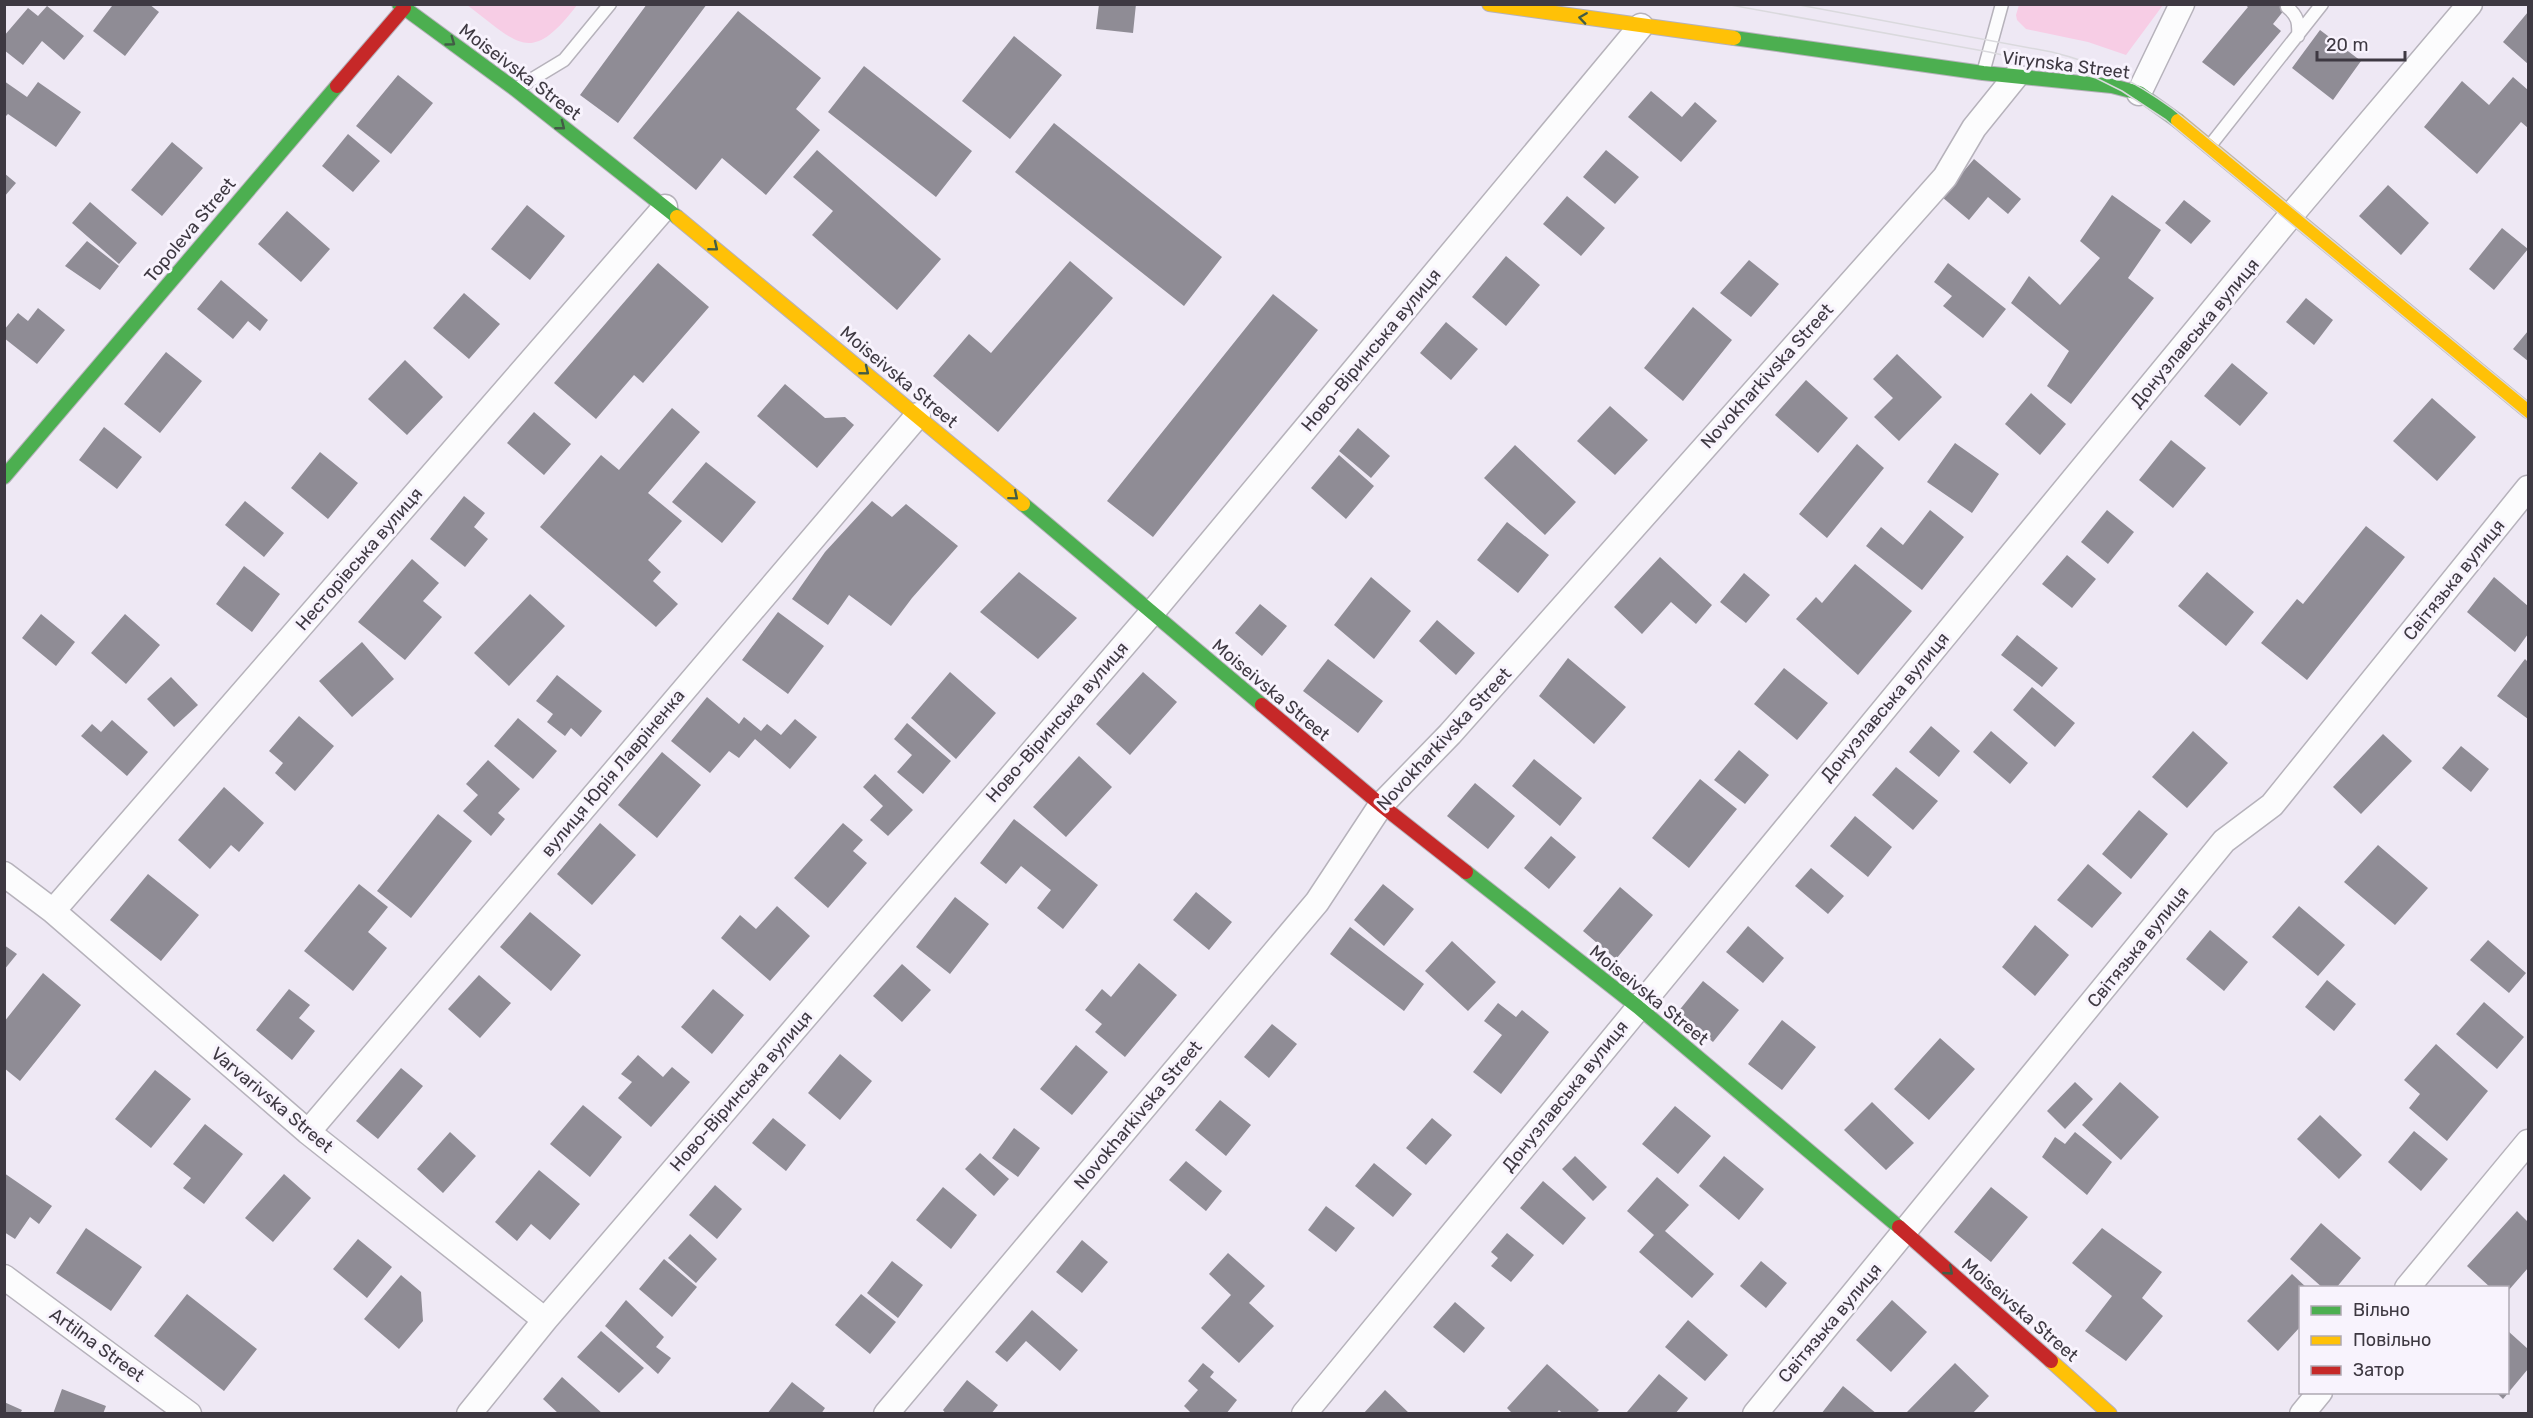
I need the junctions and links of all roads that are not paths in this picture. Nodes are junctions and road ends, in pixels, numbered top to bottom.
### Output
1 (609, 4) edge
2 (1490, 4) edge
3 (2002, 4) edge
4 (2182, 4) edge
5 (2322, 4) edge
6 (2470, 4) edge
7 (402, 6) edge
8 (2287, 7) dead end
9 (1641, 26) junction
10 (2298, 36) junction
11 (1983, 73) junction
12 (2016, 76) junction
13 (515, 89) junction
14 (2139, 93) junction
15 (2209, 147) junction
16 (665, 207) junction
17 (2292, 215) junction
18 (2529, 411) edge
19 (918, 415) junction
20 (4, 477) edge
21 (2529, 488) edge
22 (1151, 613) junction
23 (1381, 805) junction
24 (4, 874) edge
25 (53, 911) junction
26 (1638, 1007) junction
27 (308, 1132) junction
28 (2529, 1142) edge
29 (1905, 1232) junction
30 (4, 1277) edge
31 (2408, 1286) edge
32 (545, 1320) junction
33 (2318, 1394) edge
34 (189, 1413) edge
35 (469, 1413) edge
36 (886, 1413) edge
37 (1305, 1413) edge
38 (1755, 1413) edge
39 (2110, 1413) edge
40 (2302, 1413) edge

1 - 13 lane
9 -> 2 main road, Virynska Street
3 - 11 lane
4 - 14 street
5 - 10 lane
6 - 17 street, Донузлавська вулиця
7 -> 13 main road, Moiseivska Street
7 - 20 main road, Topoleva Street
8 - 10 lane
9 - 11 main road, Virynska Street
9 - 22 street, Ново-Віринська вулиця
10 - 15 lane
11 - 12 main road, Virynska Street
12 - 14 main road, Virynska Street
12 - 23 street, Novokharkivska Street
13 -> 16 main road, Moiseivska Street
14 - 15 main road, Virynska Street
15 - 17 main road, Virynska Street
16 -> 19 main road, Moiseivska Street
16 - 25 street, Несторівська вулиця
17 - 18 main road, Virynska Street
17 - 26 street, Донузлавська вулиця
19 -> 22 main road, Moiseivska Street
19 - 27 street, вулиця Юрія Лавріненка
21 - 29 street, Світязька вулиця
22 - 23 main road, Moiseivska Street
22 - 32 street, Ново-Віринська вулиця
23 - 26 main road, Moiseivska Street
23 - 36 street, Novokharkivska Street
24 - 25 street, Varvarivska Street
25 - 27 street, Varvarivska Street
26 - 29 main road, Moiseivska Street
26 - 37 street, Донузлавська вулиця
27 - 32 street, Varvarivska Street
28 - 31 street
29 - 38 street, Світязька вулиця
29 -> 39 main road, Moiseivska Street
30 - 34 street, Artilna Street
32 - 35 street, Ново-Віринська вулиця
33 - 40 street

